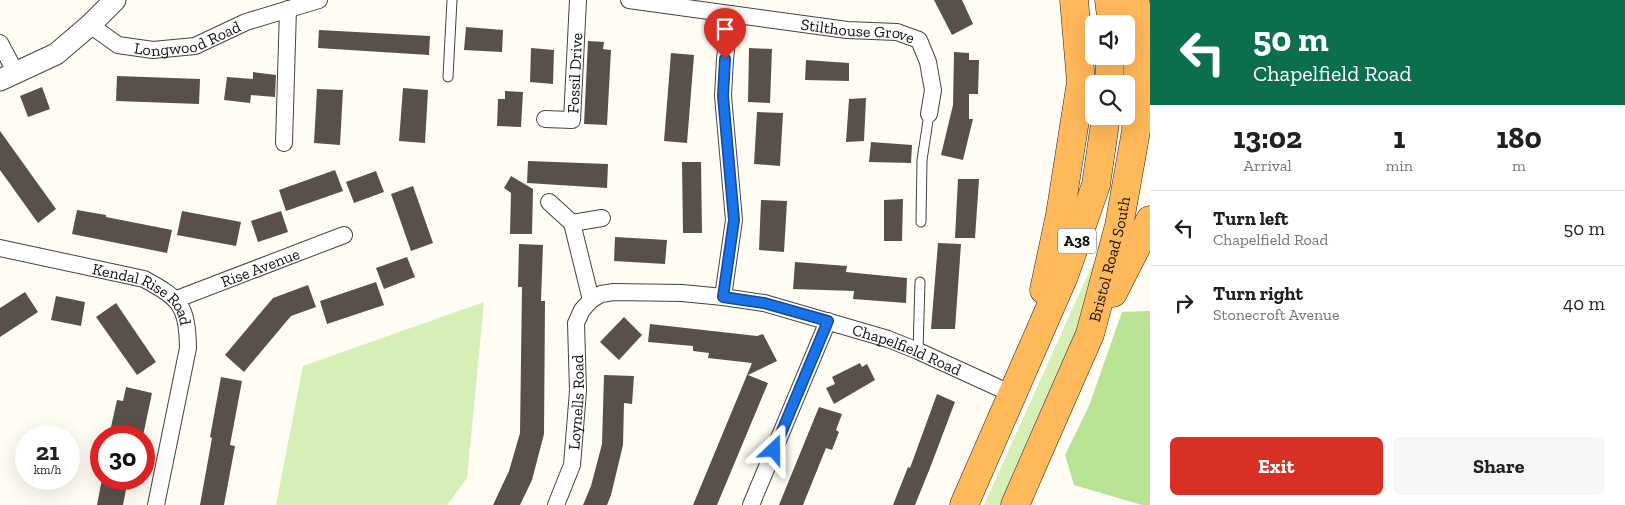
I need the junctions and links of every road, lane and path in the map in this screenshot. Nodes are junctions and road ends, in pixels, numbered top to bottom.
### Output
1 (115, 0) edge
2 (319, 0) edge
3 (452, 0) edge
4 (578, 0) edge
5 (629, 0) edge
6 (1074, 0) edge
7 (1108, 0) edge
8 (288, 9) junction
9 (730, 14) junction
10 (1123, 15) edge
11 (90, 25) junction
12 (0, 43) edge
13 (1130, 65) edge
14 (8, 76) edge
15 (448, 77) dead end
16 (929, 114) joint
17 (545, 119) dead end
18 (1105, 125) edge
19 (284, 143) dead end
20 (549, 202) dead end
21 (602, 218) dead end
22 (1150, 220) edge
23 (921, 222) dead end
24 (572, 223) junction
25 (344, 235) dead end
26 (0, 248) edge
27 (920, 282) dead end
28 (723, 297) junction
29 (177, 300) junction
30 (591, 300) junction
31 (828, 321) junction
32 (1090, 334) junction
33 (918, 351) junction
34 (1028, 360) junction
35 (1012, 394) junction
36 (156, 505) edge
37 (556, 505) edge
38 (751, 505) edge
39 (964, 505) edge
40 (1015, 505) edge

1 - 11 street
2 - 8 street, Longwood Road
3 - 15 lane
4 - 17 street, Fossil Drive
5 - 9 street
6 - 34 highway
7 - 10 highway, Bristol Road South / A38
8 - 11 street, Longwood Road
8 - 19 street
9 - 16 street, Stilthouse Grove
9 - 28 street
11 - 14 street
12 - 14 street
13 - 32 highway, Bristol Road South / A38
16 - 23 lane, Stilthouse Grove
18 - 34 highway, Bristol Road South / A38
20 - 24 street
21 - 24 street
22 - 32 highway
24 - 30 street
25 - 29 street, Rise Avenue
26 - 29 street, Kendal Rise Road
27 - 33 lane
28 - 30 street, Chapelfield Road
28 - 31 street, Chapelfield Road
29 - 36 street, Kendal Rise Road
30 - 37 street, Loynells Road
31 - 33 street, Chapelfield Road
31 - 38 street
32 - 40 highway, Bristol Road South / A38
33 - 35 street, Chapelfield Road
34 - 35 highway, Bristol Road South / A38
35 - 39 highway, Bristol Road South / A38

